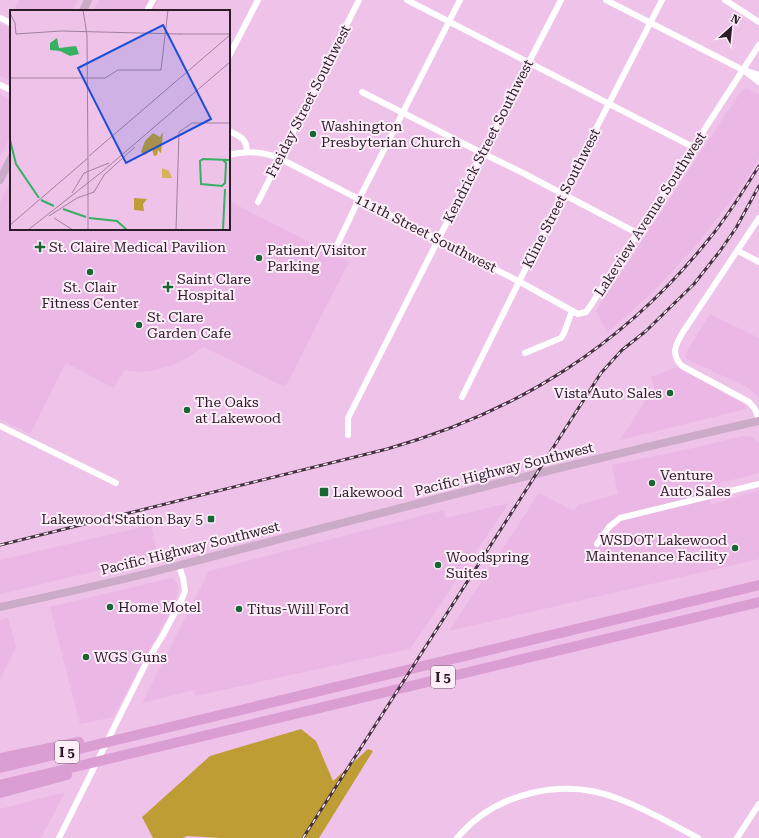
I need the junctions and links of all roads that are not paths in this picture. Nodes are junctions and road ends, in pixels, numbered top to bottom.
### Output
1 (88, 0) edge
2 (152, 0) edge
3 (258, 0) edge
4 (359, 0) edge
5 (407, 0) edge
6 (460, 0) edge
7 (561, 0) edge
8 (606, 0) edge
9 (662, 0) edge
10 (725, 0) edge
11 (83, 10) edge
12 (147, 10) edge
13 (0, 18) edge
14 (449, 22) junction
15 (759, 22) edge
16 (10, 23) edge
17 (650, 23) junction
18 (759, 45) edge
19 (230, 54) edge
20 (529, 63) junction
21 (743, 70) junction
22 (759, 75) edge
23 (759, 82) edge
24 (0, 85) edge
25 (10, 90) edge
26 (362, 92) dead end
27 (609, 104) junction
28 (403, 113) junction
29 (230, 131) edge
30 (693, 147) junction
31 (247, 152) junction
32 (482, 153) junction
33 (230, 155) edge
34 (279, 158) junction
35 (10, 160) edge
36 (0, 180) edge
37 (562, 195) junction
38 (359, 199) junction
39 (258, 202) dead end
40 (759, 218) edge
41 (637, 233) junction
42 (438, 240) junction
43 (338, 243) dead end
44 (738, 251) junction
45 (759, 262) edge
46 (520, 282) junction
47 (572, 311) junction
48 (525, 353) dead end
49 (462, 397) dead end
50 (759, 421) edge
51 (0, 426) edge
52 (348, 435) dead end
53 (116, 483) dead end
54 (759, 484) edge
55 (597, 544) dead end
56 (179, 566) junction
57 (759, 585) edge
58 (759, 602) edge
59 (0, 607) edge
60 (134, 735) junction
61 (128, 754) junction
62 (0, 758) edge
63 (0, 768) edge
64 (0, 785) edge
65 (0, 793) edge
66 (759, 804) edge
67 (59, 838) edge
68 (457, 838) edge
69 (698, 838) edge
70 (737, 838) edge

1 - 11 main road
2 - 12 street
3 - 19 street
4 - 34 street, Freiday Street Southwest
5 - 14 street
6 - 14 street
7 - 20 street, Kendrick Street Southwest
8 - 17 street
9 - 17 street, Kline Street Southwest
10 - 15 street
13 - 16 street
14 - 20 street
14 - 28 street
17 - 21 street
17 - 27 street, Kline Street Southwest
18 - 21 street, Lakeview Avenue Southwest
20 - 27 street
20 - 32 street, Kendrick Street Southwest
21 - 22 street
21 - 23 street
21 - 30 street, Lakeview Avenue Southwest
24 - 25 street
26 - 28 street
27 - 30 street
27 - 37 street, Kline Street Southwest
28 - 32 street
28 - 38 street
29 - 31 street
30 - 41 street, Lakeview Avenue Southwest
31 - 33 street, 111th Street Southwest
31 - 34 street, 111th Street Southwest
32 - 37 street
32 - 42 street, Kendrick Street Southwest
34 - 38 street, 111th Street Southwest
34 - 39 street, Freiday Street Southwest
35 - 36 main road
37 - 41 street
37 - 46 street, Kline Street Southwest
38 - 42 street, 111th Street Southwest
38 - 43 street
40 - 44 street
41 - 47 street, Lakeview Avenue Southwest
42 - 46 street, 111th Street Southwest
42 - 52 street, Kendrick Street Southwest
44 - 45 street
44 - 50 street
46 - 47 street, 111th Street Southwest
46 - 49 street, Kline Street Southwest
47 - 48 street
50 - 56 main road, Pacific Highway Southwest
51 - 53 street
54 - 55 street
56 - 59 main road, Pacific Highway Southwest
56 - 67 street
57 - 60 highway, I 5
58 - 61 highway, I 5
60 - 62 highway
60 - 63 highway, I 5
61 - 64 highway, I 5
61 - 65 highway
66 - 70 street
68 - 69 street

